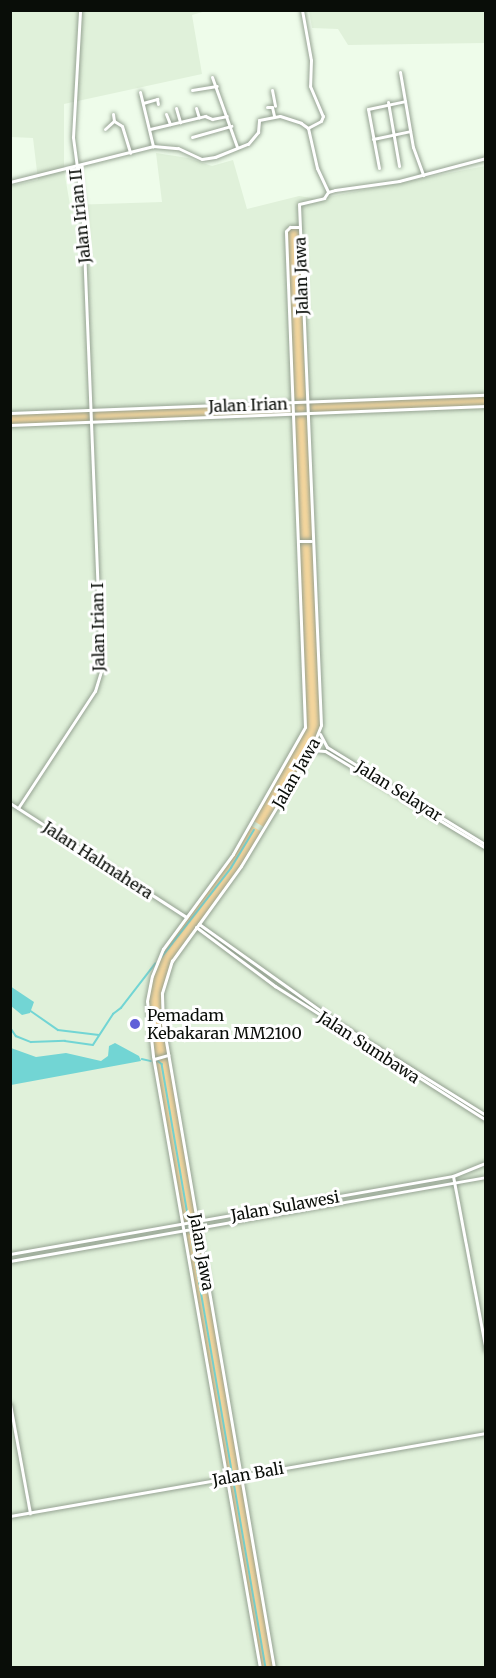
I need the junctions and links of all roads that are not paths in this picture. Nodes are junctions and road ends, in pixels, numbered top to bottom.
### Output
1 (80, 10) edge
2 (302, 10) edge
3 (400, 72) dead end
4 (212, 76) dead end
5 (217, 86) junction
6 (192, 90) dead end
7 (272, 90) dead end
8 (140, 92) dead end
9 (405, 101) junction
10 (388, 102) junction
11 (143, 103) junction
12 (159, 105) dead end
13 (275, 106) junction
14 (267, 107) dead end
15 (176, 108) dead end
16 (196, 108) dead end
17 (113, 114) dead end
18 (166, 114) dead end
19 (227, 116) junction
20 (274, 116) junction
21 (199, 118) junction
22 (114, 121) junction
23 (180, 122) junction
24 (170, 124) junction
25 (231, 126) junction
26 (308, 128) junction
27 (105, 129) dead end
28 (150, 129) junction
29 (410, 131) junction
30 (394, 135) junction
31 (192, 137) dead end
32 (374, 139) junction
33 (153, 146) junction
34 (237, 147) junction
35 (130, 153) junction
36 (486, 158) edge
37 (75, 165) junction
38 (399, 166) dead end
39 (379, 168) dead end
40 (423, 175) junction
41 (10, 182) edge
42 (328, 192) junction
43 (299, 227) junction
44 (486, 395) edge
45 (293, 403) junction
46 (306, 403) junction
47 (486, 406) edge
48 (91, 409) junction
49 (10, 413) edge
50 (294, 413) junction
51 (307, 413) junction
52 (92, 422) junction
53 (10, 425) edge
54 (299, 541) junction
55 (311, 541) junction
56 (319, 732) junction
57 (311, 750) junction
58 (337, 756) junction
59 (10, 803) edge
60 (18, 808) junction
61 (486, 846) edge
62 (186, 917) junction
63 (197, 926) junction
64 (148, 1015) junction
65 (162, 1015) junction
66 (168, 1055) junction
67 (154, 1059) junction
68 (406, 1068) junction
69 (486, 1115) edge
70 (486, 1120) edge
71 (486, 1163) edge
72 (453, 1176) junction
73 (486, 1177) edge
74 (454, 1183) junction
75 (195, 1221) junction
76 (184, 1223) junction
77 (196, 1228) junction
78 (185, 1230) junction
79 (10, 1254) edge
80 (10, 1261) edge
81 (486, 1351) edge
82 (10, 1404) edge
83 (486, 1433) edge
84 (239, 1476) junction
85 (228, 1478) junction
86 (30, 1513) junction
87 (10, 1516) edge
88 (260, 1668) edge
89 (274, 1668) edge

1 - 37 street, Jalan Irian II
2 - 26 street
3 - 9 street
4 - 5 street
5 - 6 street
5 - 19 street
7 - 13 street
8 - 11 street
9 - 10 street
9 - 29 street
10 - 30 street
10 - 32 street
11 - 12 street
11 - 28 street
13 - 14 street
13 - 20 street
15 - 23 street
16 - 21 street
17 - 22 street
18 - 24 street
19 - 21 street
19 - 25 street
20 - 26 street
20 - 34 street
21 - 23 street
22 - 27 street
22 - 35 street
23 - 24 street
24 - 28 street
25 - 31 street
25 - 34 street
26 - 42 street
28 - 33 street
29 - 30 street
29 - 40 street
30 - 32 street
30 - 38 street
32 - 39 street
33 - 34 street
33 - 35 street
35 - 37 street
36 - 40 street
37 - 41 street
37 - 48 street, Jalan Irian II
40 - 42 street
42 - 43 street
43 - 45 street, Jalan Jawa
43 - 46 street, Jalan Jawa
44 - 46 street, Jalan Irian
45 - 46 street, Jalan Irian
45 - 48 street, Jalan Irian
45 - 50 street, Jalan Jawa
46 - 51 street, Jalan Jawa
47 - 51 street, Jalan Irian
48 - 49 street, Jalan Irian
48 - 52 street, Jalan Irian II
50 - 51 street, Jalan Irian
50 - 52 street, Jalan Irian
50 - 54 street, Jalan Jawa
51 - 55 street, Jalan Jawa
52 - 53 street, Jalan Irian
52 - 60 street, Jalan Irian I
54 - 55 street
54 - 62 street, Jalan Jawa
55 - 56 street, Jalan Jawa
56 - 57 street, Jalan Jawa
56 - 58 street, Jalan Selayar
57 - 58 street, Jalan Selayar
57 - 63 street, Jalan Jawa
58 - 61 street, Jalan Selayar
59 - 60 street, Jalan Halmahera
60 - 62 street, Jalan Halmahera
62 - 64 street, Jalan Jawa
63 - 65 street, Jalan Jawa
63 - 68 street, Jalan Sumbawa
64 - 65 street
64 - 67 street, Jalan Jawa
65 - 66 street, Jalan Jawa
66 - 67 street
66 - 75 street, Jalan Jawa
67 - 76 street, Jalan Jawa
68 - 69 street, Jalan Sumbawa
68 - 70 street, Jalan Sumbawa
71 - 72 street, Jalan Sulawesi
72 - 74 street
72 - 75 street, Jalan Sulawesi
73 - 74 street, Jalan Sulawesi
74 - 77 street, Jalan Sulawesi
74 - 81 street
75 - 76 street, Jalan Sulawesi
75 - 77 street, Jalan Jawa
76 - 78 street, Jalan Jawa
76 - 79 street, Jalan Sulawesi
77 - 78 street, Jalan Sulawesi
77 - 84 street, Jalan Jawa
78 - 80 street, Jalan Sulawesi
78 - 85 street, Jalan Jawa
82 - 86 street
83 - 84 street, Jalan Bali
84 - 85 street, Jalan Bali
84 - 89 street, Jalan Jawa
85 - 86 street, Jalan Bali
85 - 88 street, Jalan Jawa
86 - 87 street, Jalan Bali

